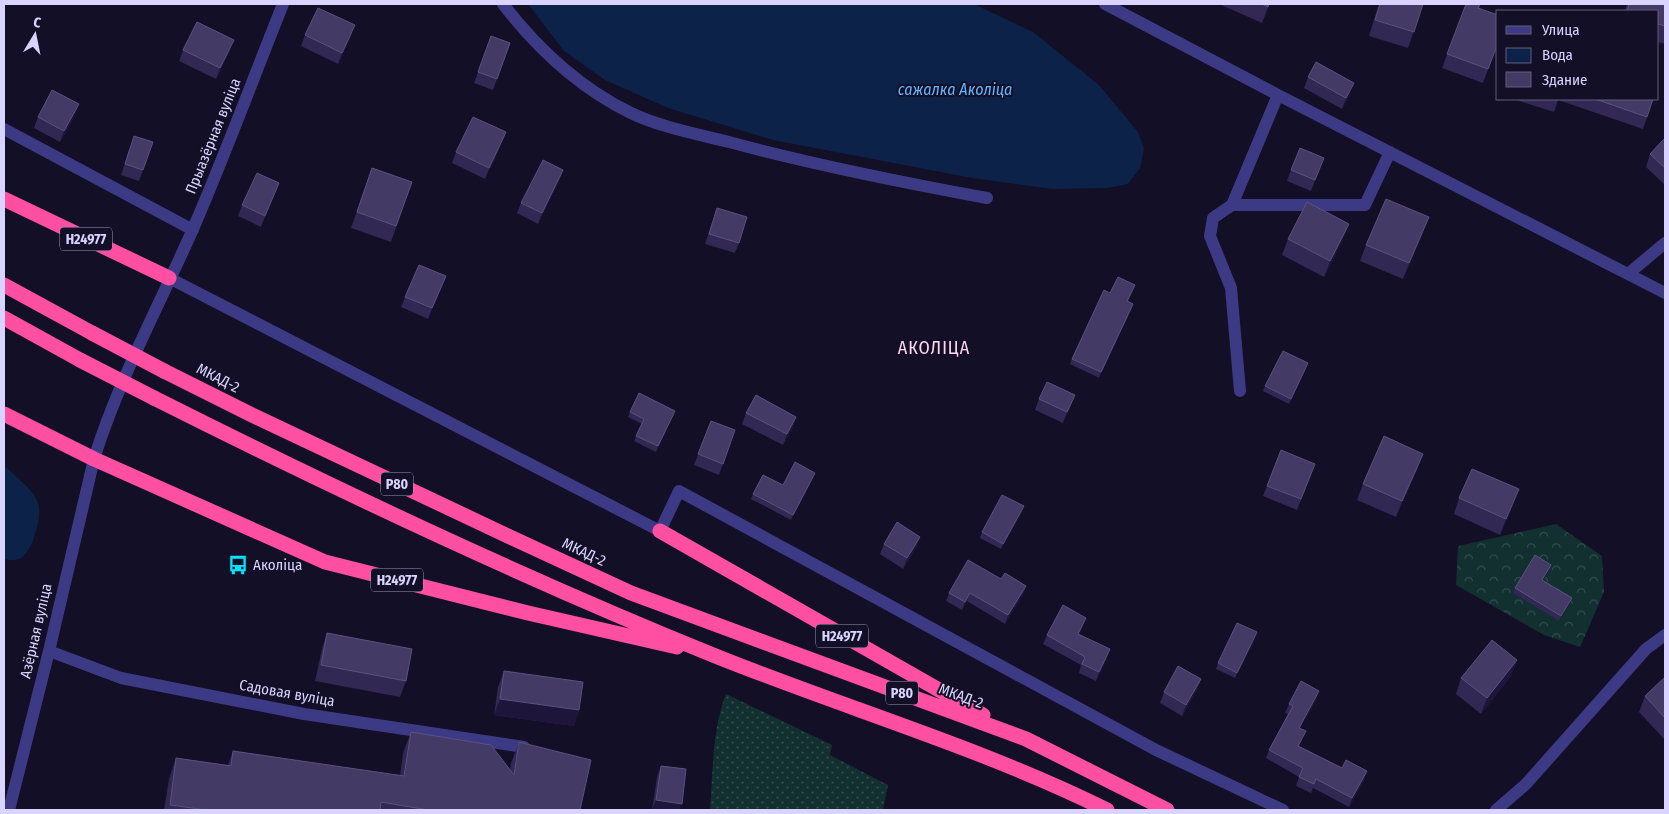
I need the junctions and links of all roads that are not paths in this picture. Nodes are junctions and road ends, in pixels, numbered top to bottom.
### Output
1 (283, 4) edge
2 (503, 4) edge
3 (1105, 4) edge
4 (1278, 95) junction
5 (4, 129) edge
6 (1390, 152) junction
7 (987, 198) dead end
8 (4, 199) edge
9 (1232, 205) junction
10 (192, 230) junction
11 (1665, 243) edge
12 (1628, 274) junction
13 (169, 278) junction
14 (4, 285) edge
15 (1665, 293) edge
16 (4, 318) edge
17 (1240, 390) dead end
18 (4, 414) edge
19 (94, 459) junction
20 (660, 531) junction
21 (1665, 634) edge
22 (49, 651) junction
23 (715, 656) junction
24 (1026, 739) junction
25 (524, 747) edge
26 (9, 810) edge
27 (1106, 810) edge
28 (1166, 810) edge
29 (1283, 810) edge
30 (1496, 810) edge

1 - 10 street, Прыазёрная вуліца
2 - 7 street
3 - 4 street
4 - 6 street
4 - 9 street
5 - 10 street
6 - 9 street
6 - 12 street
8 - 13 highway, Н24977
9 - 17 street
10 - 13 street, Прыазёрная вуліца
11 - 12 street
12 - 15 street
13 - 19 street, Азёрная вуліца
13 - 20 street, Н24977
14 - 24 highway, МКАД-2 / Р80, bridge
16 - 23 highway, Р80, bridge
18 - 19 highway, Н24977
19 - 22 street, Азёрная вуліца
19 - 23 highway, Н24977
20 - 24 highway, Н24977
20 - 29 street
21 - 30 street
22 - 25 street, Садовая вуліца
22 - 26 street, Азёрная вуліца
23 - 27 highway, Р80
24 - 28 highway, МКАД-2 / Р80

